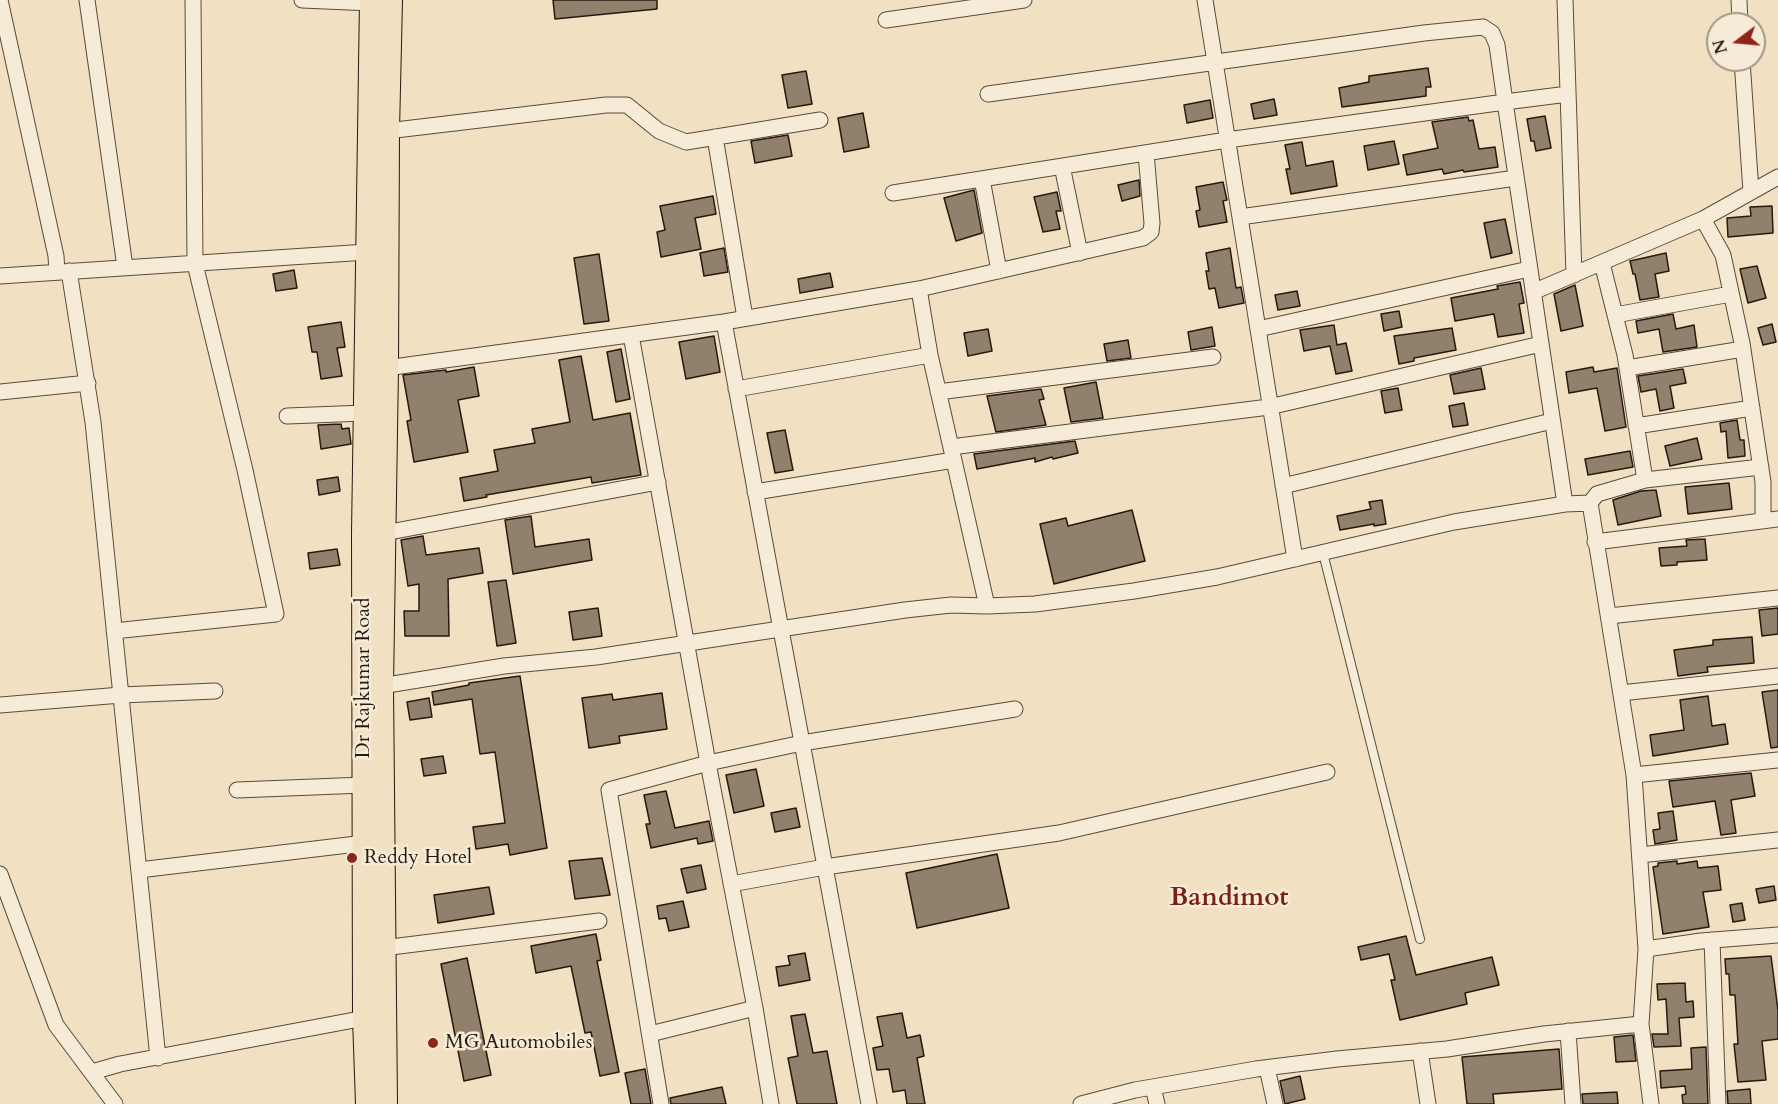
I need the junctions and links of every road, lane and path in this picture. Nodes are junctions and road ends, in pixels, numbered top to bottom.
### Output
1 (0, 0) edge
2 (87, 0) edge
3 (193, 0) edge
4 (302, 0) edge
5 (1024, 0) edge
6 (1205, 0) edge
7 (1565, 0) edge
8 (378, 1) edge
9 (886, 20) dead end
10 (6, 54) edge
11 (1215, 62) junction
12 (1743, 72) edge
13 (988, 94) dead end
14 (1568, 94) junction
15 (1505, 102) junction
16 (820, 120) dead end
17 (387, 131) junction
18 (715, 137) junction
19 (1227, 140) junction
20 (1146, 153) junction
21 (1062, 166) junction
22 (1778, 177) edge
23 (1516, 178) junction
24 (982, 179) junction
25 (1750, 192) junction
26 (894, 193) dead end
27 (1240, 217) junction
28 (1703, 219) junction
29 (377, 252) junction
30 (1080, 253) junction
31 (1602, 263) junction
32 (195, 264) junction
33 (125, 267) junction
34 (1529, 269) junction
35 (999, 271) junction
36 (63, 272) junction
37 (1574, 275) junction
38 (0, 276) edge
39 (919, 289) junction
40 (1533, 292) junction
41 (1731, 294) junction
42 (1615, 315) junction
43 (745, 318) junction
44 (724, 322) junction
45 (1258, 329) junction
46 (631, 335) junction
47 (1541, 344) junction
48 (1743, 349) junction
49 (930, 355) junction
50 (1213, 357) dead end
51 (386, 368) junction
52 (1627, 368) junction
53 (88, 383) junction
54 (736, 389) junction
55 (0, 392) edge
56 (938, 392) junction
57 (1269, 406) junction
58 (1752, 408) junction
59 (365, 413) junction
60 (287, 416) dead end
61 (1552, 421) junction
62 (1636, 426) junction
63 (952, 453) junction
64 (1761, 467) junction
65 (1645, 480) junction
66 (658, 482) junction
67 (1283, 486) junction
68 (755, 492) junction
69 (1565, 504) junction
70 (1590, 504) junction
71 (1770, 520) edge
72 (384, 533) junction
73 (1595, 542) junction
74 (1323, 553) junction
75 (1295, 559) junction
76 (1778, 598) edge
77 (987, 606) junction
78 (1609, 616) junction
79 (781, 629) junction
80 (114, 631) junction
81 (687, 643) junction
82 (1778, 676) edge
83 (373, 686) junction
84 (215, 691) dead end
85 (1621, 693) junction
86 (121, 695) junction
87 (0, 705) edge
88 (1015, 709) dead end
89 (802, 743) junction
90 (1778, 760) edge
91 (708, 763) junction
92 (1327, 772) dead end
93 (1634, 775) junction
94 (364, 785) junction
95 (237, 790) dead end
96 (1778, 840) edge
97 (365, 843) junction
98 (1640, 855) junction
99 (825, 867) junction
100 (139, 870) junction
101 (0, 874) edge
102 (731, 884) junction
103 (599, 921) dead end
104 (1778, 935) edge
105 (1420, 939) dead end
106 (1712, 940) junction
107 (383, 948) junction
108 (1646, 949) junction
109 (755, 1008) junction
110 (365, 1018) junction
111 (1641, 1024) junction
112 (1568, 1031) junction
113 (650, 1034) junction
114 (1420, 1052) junction
115 (158, 1058) junction
116 (1267, 1068) junction
117 (92, 1072) junction
118 (1153, 1087) junction
119 (115, 1104) edge
120 (368, 1104) edge
121 (385, 1104) edge
122 (662, 1104) edge
123 (771, 1104) edge
124 (869, 1104) edge
125 (1081, 1104) edge
126 (1157, 1104) edge
127 (1275, 1104) edge
128 (1428, 1104) edge
129 (1573, 1104) edge
130 (1652, 1104) edge
131 (1718, 1104) edge

1 - 10 street
2 - 33 street
3 - 32 street
4 - 8 street
5 - 9 street
6 - 11 street
7 - 14 street
8 - 17 highway
8 - 29 highway
10 - 36 street
11 - 13 street
11 - 15 street
11 - 19 street
12 - 25 street
14 - 15 street
14 - 37 street
15 - 19 street
15 - 23 street
16 - 18 street
17 - 18 street
17 - 29 highway
18 - 43 street
19 - 20 street
19 - 27 street
20 - 21 street
20 - 30 street
21 - 24 street
21 - 30 street
22 - 25 street
23 - 27 street
23 - 34 street
24 - 26 street
24 - 35 street
25 - 28 street
27 - 45 street
28 - 31 street
28 - 41 street
29 - 32 street
29 - 51 highway, Dr Rajkumar Road
29 - 59 highway, Dr Rajkumar Road
30 - 35 street
31 - 37 street
31 - 42 street
32 - 33 street
32 - 80 street
33 - 36 street
34 - 40 street
34 - 45 street
35 - 39 street
36 - 38 street
36 - 53 street
37 - 40 street
39 - 43 street
39 - 49 street
40 - 47 street
41 - 42 street
41 - 48 street
42 - 52 street
43 - 44 street
44 - 46 street
44 - 54 street
45 - 57 street
46 - 51 street
46 - 66 street
47 - 57 street
47 - 61 street
48 - 52 street
48 - 58 street
49 - 54 street
49 - 56 street
50 - 56 street
51 - 72 highway, Dr Rajkumar Road
52 - 62 street
53 - 55 street
53 - 80 street
54 - 68 street
56 - 63 street
57 - 63 street
57 - 67 street
58 - 62 street
58 - 64 street
59 - 60 street
59 - 83 highway, Dr Rajkumar Road
61 - 67 street
61 - 69 street
62 - 65 street
63 - 68 street
63 - 77 street
64 - 65 street
64 - 71 street
65 - 70 street
66 - 72 street
66 - 81 street
67 - 75 street
68 - 79 street
69 - 70 street
69 - 74 street
70 - 73 street
71 - 73 street
72 - 83 highway, Dr Rajkumar Road
73 - 78 street
74 - 75 street
74 - 105 lane
75 - 77 street
76 - 78 street
77 - 79 street
78 - 85 street
79 - 81 street
79 - 89 street
80 - 86 street
81 - 83 street
81 - 91 street
82 - 85 street
83 - 94 highway, Dr Rajkumar Road
83 - 107 highway, Dr Rajkumar Road
84 - 86 street
85 - 93 street
86 - 87 street
86 - 100 street
88 - 89 street
89 - 91 street
89 - 99 street
90 - 93 street
91 - 102 street
91 - 113 street
92 - 99 street
93 - 98 street
94 - 95 street
94 - 97 highway, Dr Rajkumar Road
96 - 98 street
97 - 100 street
97 - 110 highway, Dr Rajkumar Road
98 - 108 street
99 - 102 street
99 - 124 street
100 - 115 street
101 - 117 street
102 - 109 street
103 - 107 street
104 - 106 street
106 - 108 street
106 - 131 street
107 - 121 highway, Dr Rajkumar Road
108 - 111 street
109 - 113 street
109 - 123 street
110 - 115 street
110 - 120 highway, Dr Rajkumar Road
111 - 112 street
111 - 130 street
112 - 114 street
112 - 129 street
113 - 122 street
114 - 116 street
114 - 128 street
115 - 117 street
116 - 118 street
116 - 127 street
117 - 119 street
118 - 125 street
118 - 126 street

